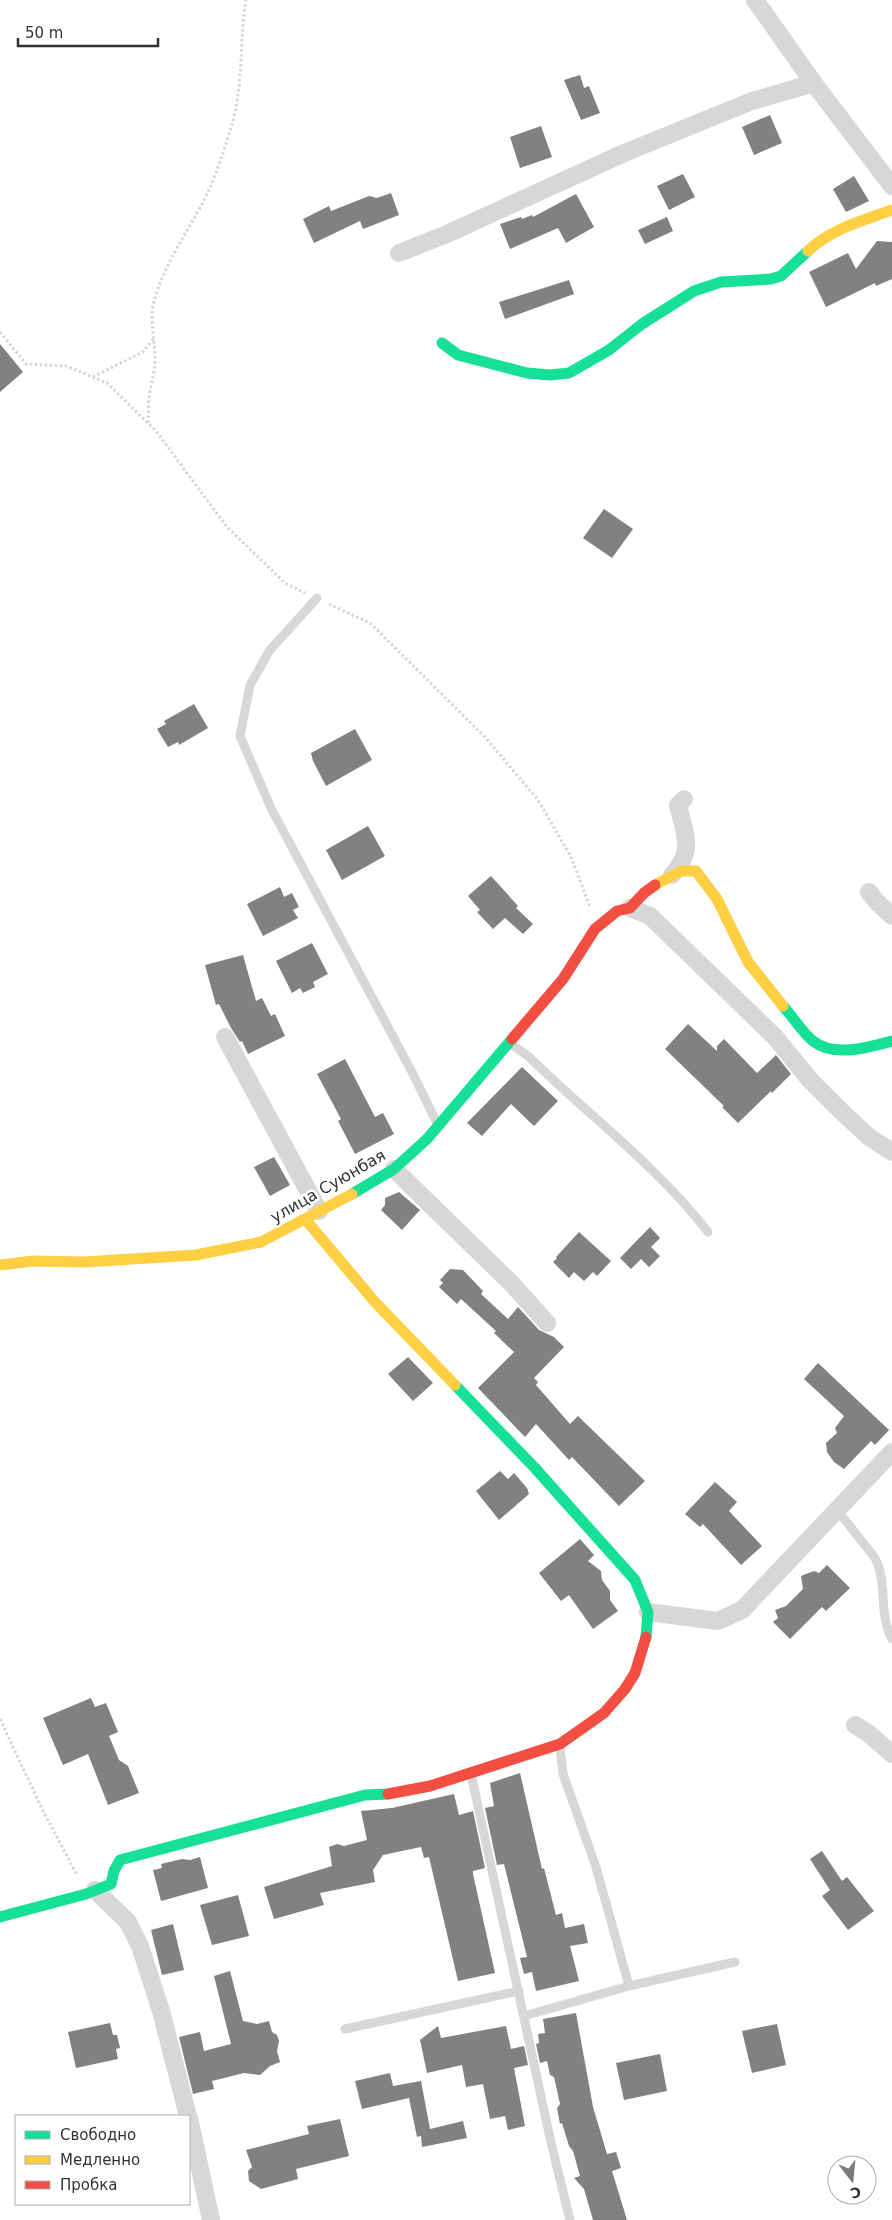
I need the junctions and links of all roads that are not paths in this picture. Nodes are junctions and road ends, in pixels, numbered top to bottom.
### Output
1 (755, 0) edge
2 (814, 83) junction
3 (892, 186) edge
4 (892, 210) edge
5 (399, 253) dead end
6 (442, 343) dead end
7 (316, 598) dead end
8 (684, 799) dead end
9 (672, 875) junction
10 (869, 892) dead end
11 (630, 908) junction
12 (892, 916) edge
13 (225, 1037) dead end
14 (890, 1040) edge
15 (509, 1042) junction
16 (438, 1125) junction
17 (892, 1152) edge
18 (394, 1169) junction
19 (312, 1215) junction
20 (708, 1232) dead end
21 (0, 1265) edge
22 (546, 1324) dead end
23 (892, 1452) edge
24 (838, 1511) junction
25 (648, 1612) junction
26 (892, 1638) edge
27 (854, 1725) dead end
28 (560, 1744) junction
29 (892, 1754) edge
30 (471, 1774) junction
31 (91, 1892) junction
32 (0, 1917) edge
33 (735, 1962) dead end
34 (629, 1986) junction
35 (519, 1991) junction
36 (524, 2016) junction
37 (345, 2029) dead end
38 (187, 2115) edge
39 (190, 2126) edge
40 (211, 2220) edge
41 (570, 2220) edge

1 - 2 street
2 - 3 street
2 - 5 street
4 - 6 street
7 - 16 lane
8 - 9 street
9 - 11 street, улица Суюнбая
9 - 14 street
10 - 12 street
11 - 15 street, улица Суюнбая
11 - 17 street
13 - 19 street
15 - 16 street, улица Суюнбая
15 - 20 lane
16 - 18 street, улица Суюнбая
18 - 19 street, улица Суюнбая
18 - 22 street
19 - 21 street, улица Суюнбая
19 - 25 street
23 - 24 street
24 - 25 street
24 - 26 lane
25 - 28 street
27 - 29 street
28 - 30 street
28 - 34 lane
30 - 31 street
30 - 35 lane
31 - 32 street
31 - 38 street
33 - 34 lane
34 - 36 lane
35 - 36 lane
35 - 37 lane
36 - 41 lane
39 - 40 street

